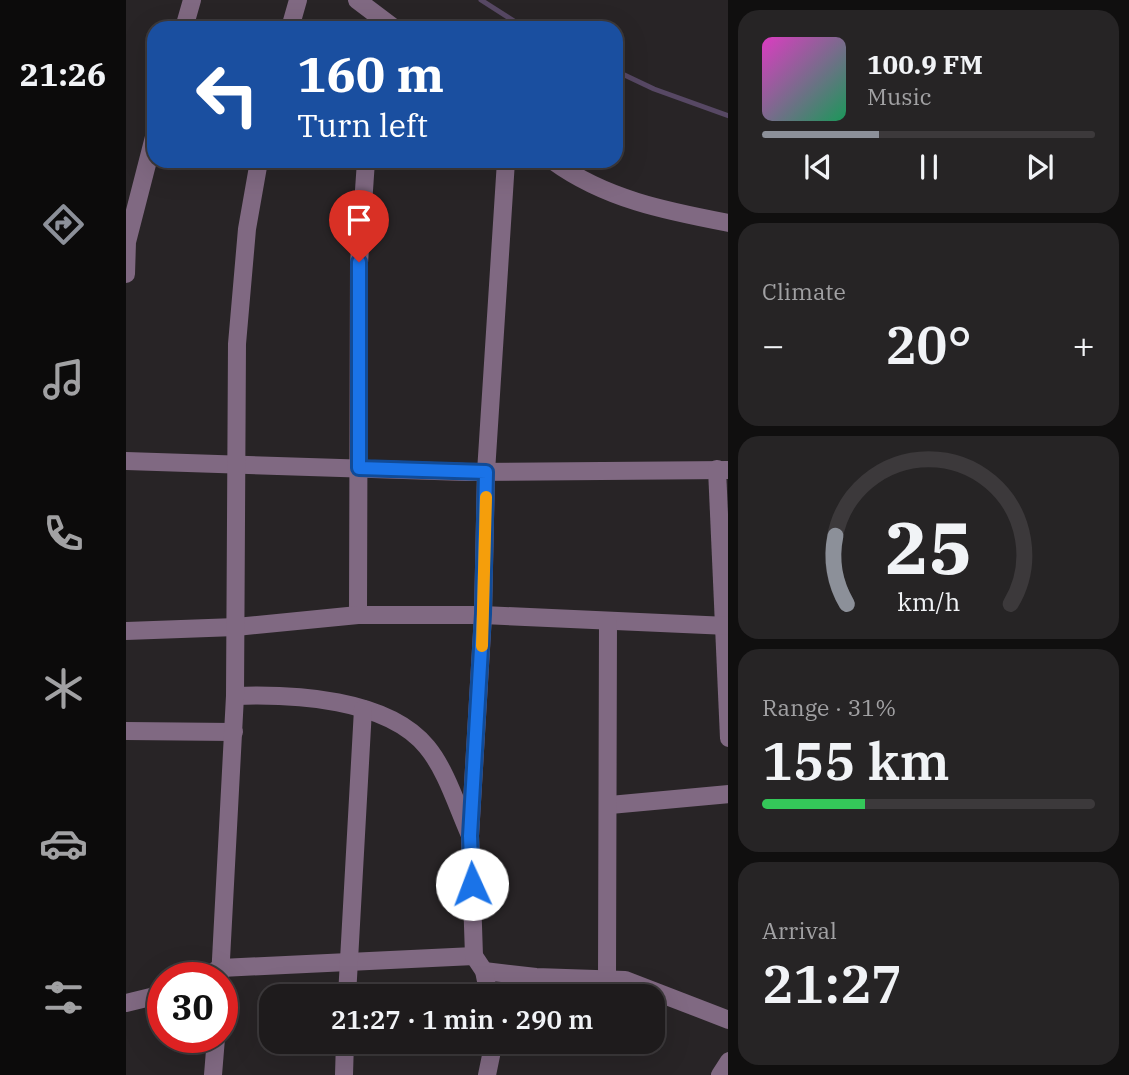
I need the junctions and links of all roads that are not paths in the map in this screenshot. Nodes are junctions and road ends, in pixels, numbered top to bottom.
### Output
1 (192, 0) edge
2 (298, 0) edge
3 (357, 0) edge
4 (186, 21) edge
5 (292, 21) edge
6 (385, 21) edge
7 (147, 164) edge
8 (258, 168) edge
9 (366, 168) edge
10 (506, 168) edge
11 (563, 168) edge
12 (728, 223) edge
13 (126, 274) edge
14 (126, 461) edge
15 (239, 463) junction
16 (359, 468) junction
17 (723, 470) edge
18 (486, 472) junction
19 (483, 614) junction
20 (358, 615) junction
21 (608, 622) junction
22 (726, 626) edge
23 (236, 627) junction
24 (126, 631) edge
25 (235, 696) junction
26 (363, 709) junction
27 (126, 730) edge
28 (233, 732) junction
29 (728, 738) edge
30 (728, 794) edge
31 (610, 805) junction
32 (470, 836) junction
33 (349, 960) junction
34 (221, 962) edge
35 (479, 963) junction
36 (238, 971) edge
37 (607, 977) junction
38 (348, 984) edge
39 (485, 984) edge
40 (147, 998) edge
41 (126, 1003) edge
42 (728, 1020) edge
43 (215, 1053) edge
44 (345, 1054) edge
45 (491, 1054) edge
46 (728, 1061) edge
47 (213, 1075) edge
48 (344, 1075) edge
49 (487, 1075) edge
50 (720, 1075) edge

1 - 4 street
2 - 5 street
3 - 6 street
7 - 13 street
8 - 15 street
9 - 16 street
10 - 18 street
11 - 12 street
14 - 15 street
15 - 16 street
15 - 23 street
16 - 18 street
16 - 20 street
17 - 18 street
17 - 22 street
18 - 19 street
19 - 20 street
19 - 21 street
19 - 32 street
20 - 23 street
21 - 22 street
21 - 31 street
22 - 29 street
23 - 24 street
23 - 25 street
25 - 26 street
25 - 28 street
26 - 32 street
26 - 33 street
27 - 28 street
28 - 34 street
30 - 31 street
31 - 37 street
32 - 35 street
33 - 35 street
33 - 36 street
33 - 38 street
35 - 37 street
35 - 39 street
37 - 42 street
40 - 41 street
43 - 47 street
44 - 48 street
45 - 49 street
46 - 50 street

